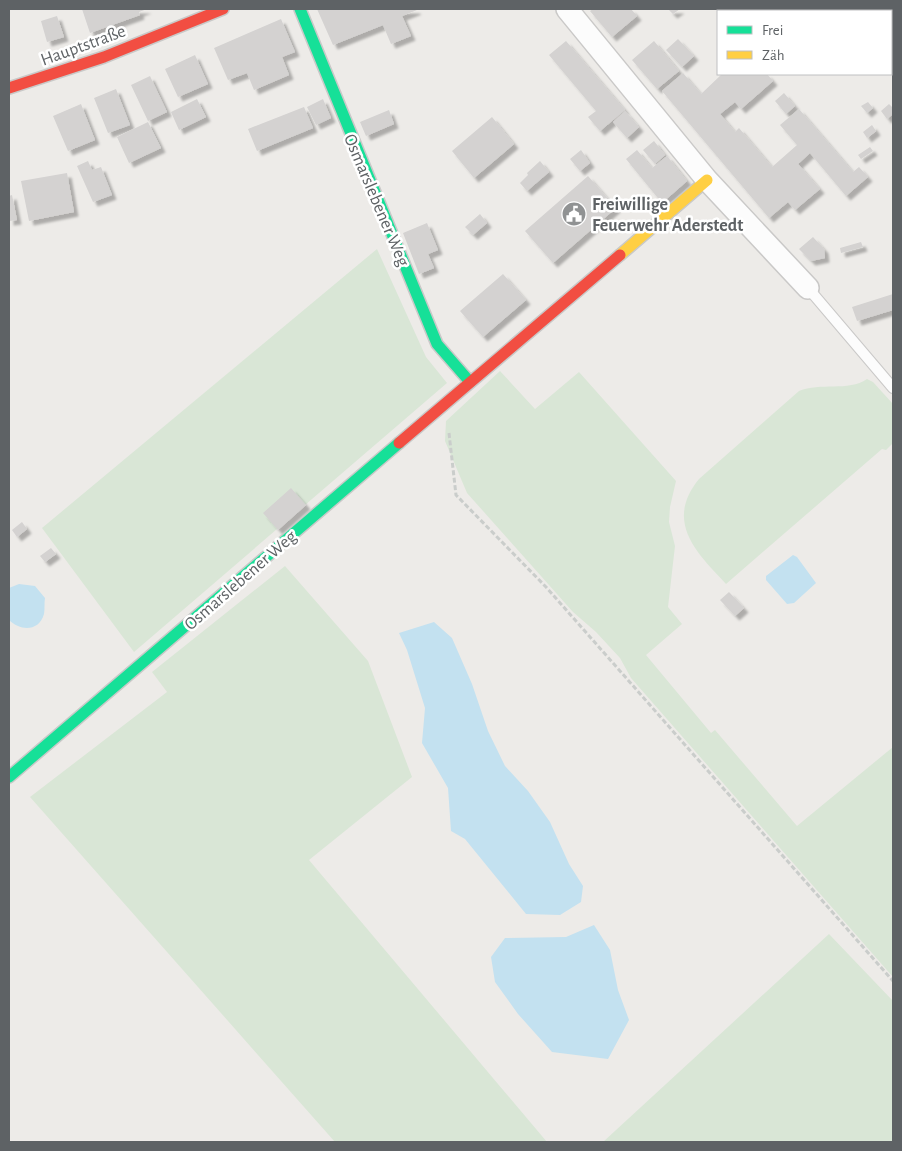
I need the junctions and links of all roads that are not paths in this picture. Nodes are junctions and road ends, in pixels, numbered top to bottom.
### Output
1 (223, 9) edge
2 (300, 9) edge
3 (566, 9) edge
4 (9, 88) edge
5 (707, 180) junction
6 (808, 288) joint
7 (470, 382) junction
8 (893, 388) edge
9 (9, 777) edge

1 - 4 street, Hauptstraße
2 - 7 street, Osmarslebener Weg
3 - 5 street
5 - 6 street
5 - 7 street, Osmarslebener Weg
6 - 8 lane
7 - 9 street, Osmarslebener Weg

